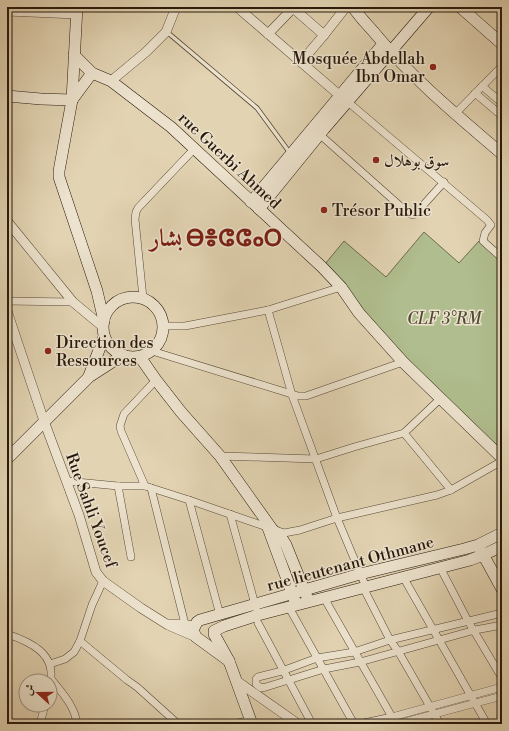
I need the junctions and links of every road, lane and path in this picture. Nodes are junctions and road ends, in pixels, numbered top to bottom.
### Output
1 (176, 7) edge
2 (237, 7) edge
3 (294, 7) edge
4 (346, 7) edge
5 (353, 7) edge
6 (429, 7) edge
7 (460, 7) edge
8 (76, 11) edge
9 (7, 12) edge
10 (166, 32) junction
11 (268, 34) junction
12 (324, 35) junction
13 (502, 44) edge
14 (387, 48) junction
15 (74, 55) junction
16 (301, 62) junction
17 (502, 66) edge
18 (92, 73) junction
19 (111, 82) junction
20 (482, 86) junction
21 (475, 93) junction
22 (7, 96) edge
23 (344, 99) junction
24 (72, 100) junction
25 (502, 103) edge
26 (455, 114) junction
27 (502, 116) edge
28 (317, 131) junction
29 (195, 148) junction
30 (502, 154) edge
31 (294, 159) junction
32 (444, 182) junction
33 (255, 205) junction
34 (7, 221) edge
35 (502, 258) edge
36 (341, 287) junction
37 (97, 291) junction
38 (143, 298) junction
39 (119, 300) junction
40 (7, 301) edge
41 (73, 302) junction
42 (268, 310) junction
43 (7, 311) edge
44 (164, 326) junction
45 (104, 328) junction
46 (152, 351) junction
47 (123, 355) junction
48 (140, 356) junction
49 (403, 362) junction
50 (89, 377) junction
51 (156, 380) junction
52 (292, 395) junction
53 (441, 398) junction
54 (44, 421) junction
55 (404, 433) junction
56 (220, 456) junction
57 (7, 459) edge
58 (316, 459) junction
59 (502, 460) edge
60 (66, 481) junction
61 (118, 486) junction
62 (148, 487) junction
63 (451, 490) junction
64 (190, 500) junction
65 (230, 514) junction
66 (337, 518) junction
67 (268, 524) junction
68 (502, 533) edge
69 (478, 545) junction
70 (502, 546) edge
71 (483, 555) junction
72 (131, 557) dead end
73 (443, 573) dead end
74 (360, 574) junction
75 (103, 581) junction
76 (406, 582) dead end
77 (502, 589) edge
78 (366, 590) junction
79 (304, 591) junction
80 (308, 602) junction
81 (293, 603) junction
82 (327, 603) dead end
83 (257, 614) junction
84 (502, 614) edge
85 (220, 615) junction
86 (205, 620) junction
87 (468, 621) junction
88 (168, 625) junction
89 (189, 625) junction
90 (502, 625) edge
91 (433, 630) junction
92 (475, 630) junction
93 (214, 632) junction
94 (7, 634) edge
95 (199, 639) junction
96 (390, 640) junction
97 (440, 640) junction
98 (80, 641) junction
99 (398, 651) junction
100 (354, 652) junction
101 (317, 658) junction
102 (229, 661) junction
103 (360, 662) junction
104 (50, 664) junction
105 (324, 669) junction
106 (282, 671) junction
107 (50, 673) edge
108 (502, 678) edge
109 (237, 680) junction
110 (289, 681) junction
111 (502, 687) edge
112 (58, 690) edge
113 (471, 695) junction
114 (502, 696) edge
115 (476, 704) junction
116 (430, 707) junction
117 (43, 713) edge
118 (434, 714) junction
119 (392, 717) junction
120 (251, 722) edge
121 (40, 724) edge
122 (77, 724) edge
123 (178, 724) edge
124 (234, 724) edge
125 (298, 724) edge
126 (312, 724) edge
127 (354, 724) edge
128 (358, 724) edge
129 (397, 724) edge
130 (440, 724) edge
131 (487, 724) edge

1 - 10 street
2 - 11 street
3 - 11 street
3 - 12 street
4 - 12 street
5 - 14 main road
6 - 14 main road
7 - 13 main road
8 - 9 street
8 - 15 main road
10 - 19 street
10 - 31 lane
11 - 16 street
12 - 16 street
14 - 23 main road
14 - 26 main road
15 - 18 main road, rue Guerbi Ahmed
15 - 24 main road
16 - 23 street
17 - 20 street
18 - 19 main road, rue Guerbi Ahmed
18 - 24 main road
19 - 29 main road, rue Guerbi Ahmed
20 - 21 street
20 - 25 street
21 - 26 street
21 - 27 street
22 - 24 main road
23 - 28 main road
23 - 32 street
24 - 37 main road
26 - 30 main road
28 - 31 main road
28 - 32 street
29 - 33 main road, rue Guerbi Ahmed
29 - 38 street
31 - 33 main road
32 - 35 street
33 - 36 main road, rue Guerbi Ahmed
34 - 41 street
36 - 42 street
36 - 49 main road, rue Guerbi Ahmed
37 - 39 main road
37 - 45 main road
38 - 39 main road
38 - 44 main road
39 - 45 main road
40 - 41 street
41 - 45 street
42 - 44 street
42 - 52 street
43 - 54 street, Rue Sahli Youcef
44 - 46 main road
45 - 47 main road
45 - 50 main road
46 - 48 main road
46 - 52 street
47 - 48 main road
47 - 50 main road
48 - 51 main road
49 - 52 street
49 - 53 main road, rue Guerbi Ahmed
50 - 54 main road
51 - 56 main road
51 - 62 street
52 - 58 street
53 - 55 street
53 - 59 main road, rue Guerbi Ahmed
54 - 57 main road
54 - 60 street, Rue Sahli Youcef
55 - 58 street
55 - 63 street
56 - 58 street
56 - 67 main road
58 - 66 street
59 - 63 street
60 - 61 street
60 - 75 street, Rue Sahli Youcef
61 - 62 street
61 - 72 street
62 - 64 street
62 - 89 street
63 - 66 street
64 - 65 street
64 - 85 street
65 - 67 street
65 - 83 street
66 - 67 street
66 - 74 street
67 - 79 main road
67 - 81 main road
68 - 69 main road, rue lieutenant Othmane
69 - 71 main road
69 - 74 main road, rue lieutenant Othmane
70 - 71 main road, rue lieutenant Othmane
71 - 77 main road
71 - 78 main road, rue lieutenant Othmane
73 - 87 street
74 - 78 street
74 - 79 main road, rue lieutenant Othmane
75 - 88 street, Rue Sahli Youcef
75 - 98 street
76 - 91 street
78 - 80 main road, rue lieutenant Othmane
78 - 96 street
79 - 80 main road
79 - 81 main road, rue lieutenant Othmane
80 - 81 main road, rue lieutenant Othmane
81 - 83 main road, rue lieutenant Othmane
81 - 101 street
82 - 100 street
83 - 85 main road, rue lieutenant Othmane
83 - 93 main road, rue lieutenant Othmane
83 - 106 street
84 - 87 street
85 - 86 main road, rue lieutenant Othmane
86 - 89 main road
86 - 93 main road
87 - 91 street
87 - 92 street
88 - 89 street
88 - 95 street, Rue Sahli Youcef
89 - 95 main road
90 - 92 street
91 - 96 street
91 - 97 street
92 - 97 street
92 - 108 street
93 - 95 main road
93 - 102 main road
94 - 104 street
95 - 102 main road
96 - 99 street
96 - 100 street
97 - 99 street
97 - 113 street
98 - 104 street
98 - 123 street
99 - 103 street
99 - 116 street
100 - 101 street
100 - 103 street
101 - 105 street
101 - 106 street
102 - 109 main road
103 - 105 street
103 - 119 street
104 - 107 street
105 - 110 street
105 - 127 street
106 - 110 street
106 - 110 street
109 - 120 main road
109 - 125 street
110 - 126 street
111 - 113 street
112 - 122 street
113 - 115 street
113 - 116 street
114 - 115 street
115 - 118 street
115 - 131 street
116 - 118 street
116 - 119 street
117 - 121 street
118 - 129 street
118 - 130 street
119 - 128 street
119 - 129 street
120 - 124 street

